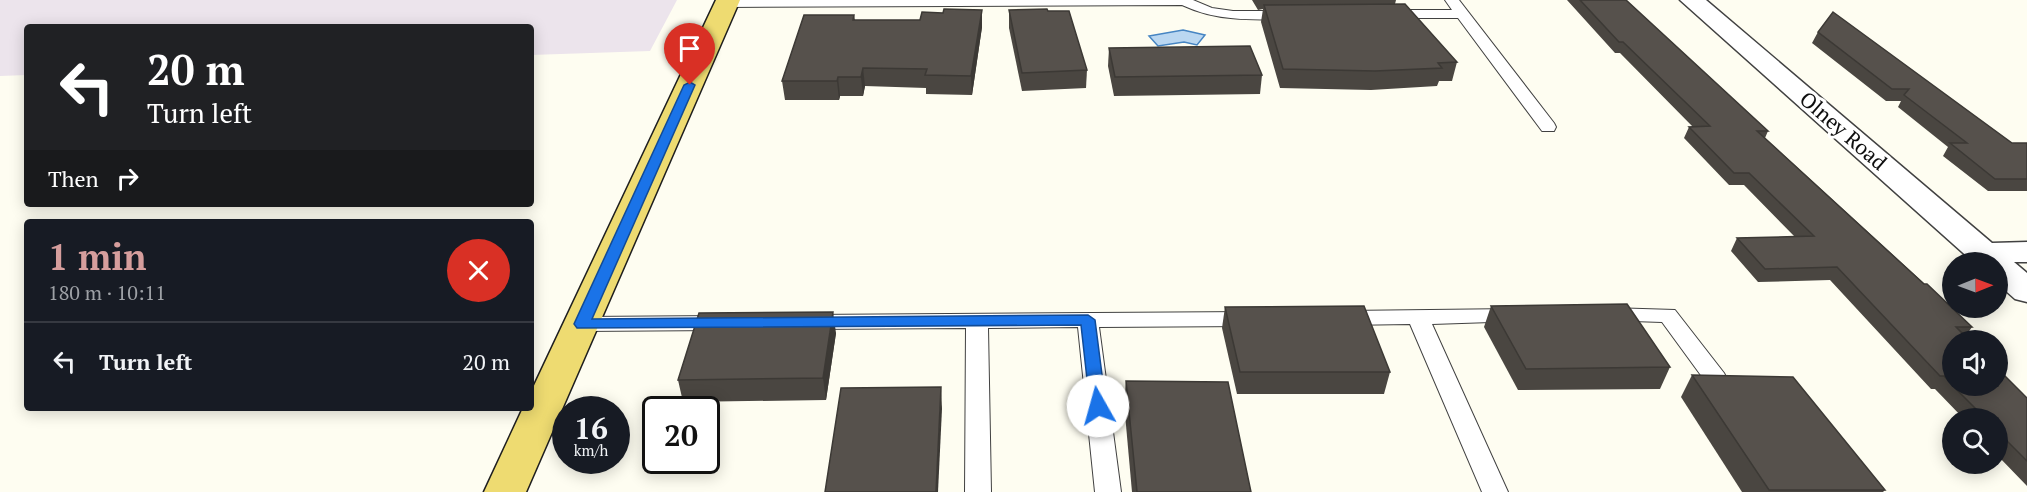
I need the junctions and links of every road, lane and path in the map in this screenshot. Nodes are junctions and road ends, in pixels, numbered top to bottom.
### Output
1 (1452, 0) edge
2 (1692, 0) edge
3 (1183, 1) edge
4 (728, 2) edge
5 (1462, 14) junction
6 (1301, 15) edge
7 (1370, 15) edge
8 (1548, 128) dead end
9 (1983, 252) edge
10 (2027, 252) edge
11 (2008, 256) edge
12 (2008, 274) edge
13 (2027, 291) edge
14 (1537, 316) edge
15 (1585, 316) edge
16 (1418, 317) junction
17 (1324, 318) edge
18 (1264, 319) edge
19 (1088, 320) junction
20 (977, 321) junction
21 (787, 322) edge
22 (740, 323) edge
23 (582, 324) junction
24 (1716, 379) edge
25 (505, 492) edge
26 (978, 492) edge
27 (1108, 492) edge
28 (1495, 492) edge

1 - 5 lane
2 - 9 street, Olney Road
3 - 4 lane
3 - 6 lane
4 - 23 main road
5 - 7 lane
5 - 8 lane
10 - 11 street
12 - 13 street, Olney Road
14 - 16 lane
15 - 24 lane
16 - 17 lane
16 - 28 lane
18 - 19 lane
19 - 20 lane
19 - 27 lane
20 - 21 lane
20 - 26 lane
22 - 23 lane
23 - 25 main road

